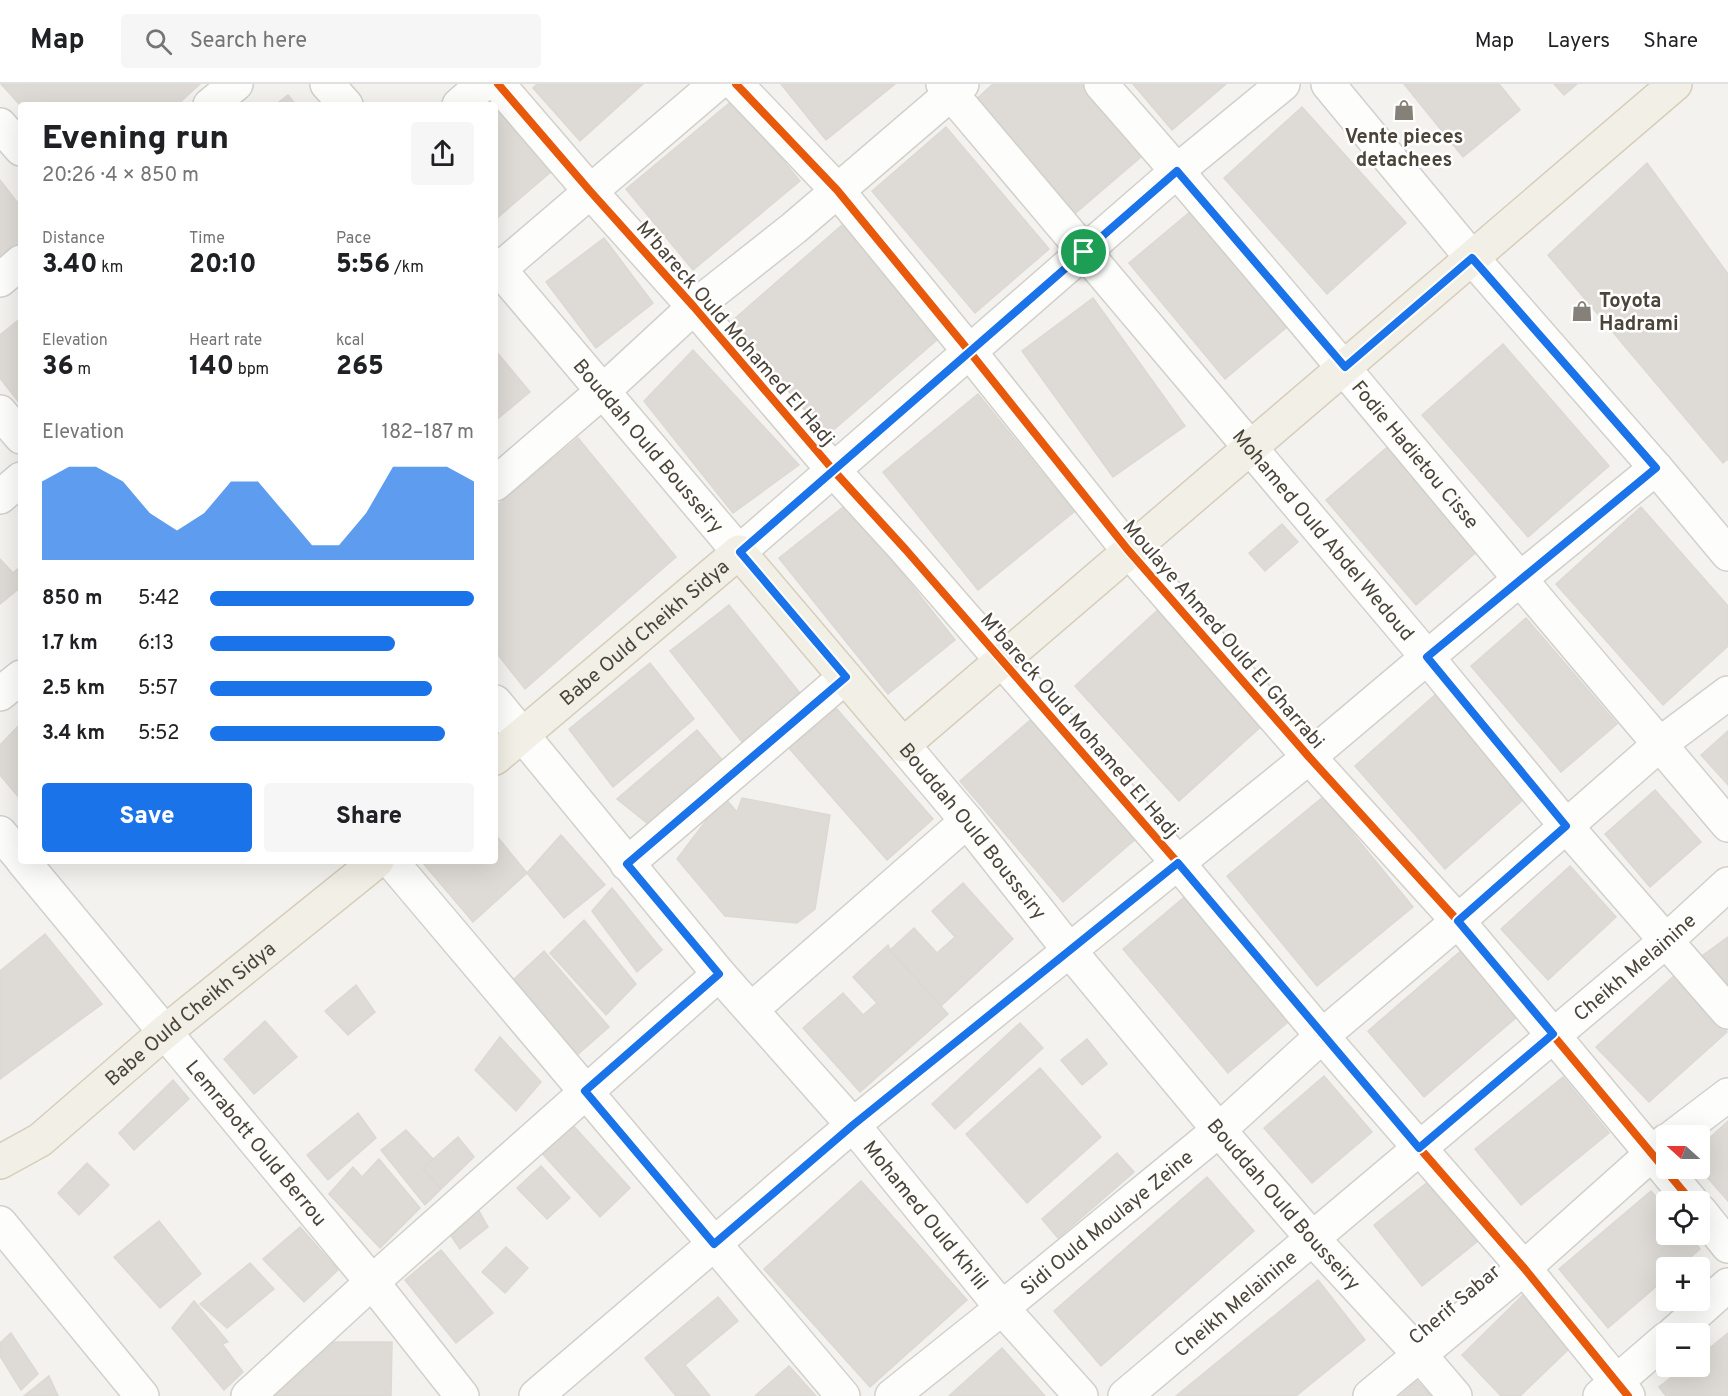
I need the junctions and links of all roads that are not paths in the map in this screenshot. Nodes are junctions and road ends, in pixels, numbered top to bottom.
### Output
1 (236, 84) edge
2 (327, 84) edge
3 (483, 84) edge
4 (498, 84) edge
5 (716, 84) edge
6 (736, 84) edge
7 (1101, 84) edge
8 (1283, 84) edge
9 (1328, 84) edge
10 (1675, 84) edge
11 (952, 87) edge
12 (214, 102) edge
13 (343, 102) edge
14 (462, 102) edge
15 (0, 125) edge
16 (18, 146) edge
17 (1177, 171) junction
18 (837, 190) junction
19 (590, 191) junction
20 (1084, 252) junction
21 (1472, 258) junction
22 (18, 265) edge
23 (498, 268) edge
24 (498, 270) edge
25 (0, 280) edge
26 (694, 307) junction
27 (969, 351) junction
28 (1345, 367) junction
29 (603, 391) junction
30 (0, 412) edge
31 (18, 433) edge
32 (1250, 448) junction
33 (1656, 468) junction
34 (834, 471) junction
35 (498, 481) edge
36 (18, 482) edge
37 (0, 497) edge
38 (1128, 550) junction
39 (740, 552) junction
40 (1728, 554) edge
41 (1520, 579) junction
42 (1427, 657) junction
43 (1002, 661) junction
44 (846, 677) junction
45 (18, 679) edge
46 (1728, 693) edge
47 (0, 694) edge
48 (498, 706) edge
49 (522, 734) junction
50 (1660, 744) junction
51 (903, 745) junction
52 (498, 755) edge
53 (1309, 757) junction
54 (967, 820) junction
55 (1728, 825) edge
56 (1566, 826) junction
57 (0, 833) edge
58 (18, 854) edge
59 (1178, 863) junction
60 (26, 864) edge
61 (373, 864) edge
62 (394, 864) edge
63 (627, 864) junction
64 (1728, 884) edge
65 (1458, 921) junction
66 (1667, 940) junction
67 (1069, 950) junction
68 (719, 974) junction
69 (752, 1009) junction
70 (1728, 1012) edge
71 (165, 1032) junction
72 (1553, 1034) junction
73 (1322, 1036) junction
74 (585, 1091) junction
75 (1728, 1095) edge
76 (853, 1125) junction
77 (1688, 1125) edge
78 (1219, 1130) junction
79 (1656, 1135) edge
80 (1419, 1148) junction
81 (1656, 1150) edge
82 (0, 1162) edge
83 (0, 1223) edge
84 (1710, 1224) edge
85 (1313, 1239) junction
86 (714, 1244) junction
87 (1728, 1246) edge
88 (1524, 1268) junction
89 (372, 1282) junction
90 (1728, 1285) edge
91 (1002, 1308) junction
92 (1685, 1323) edge
93 (1656, 1349) edge
94 (1420, 1355) junction
95 (1615, 1392) edge
96 (142, 1396) edge
97 (248, 1396) edge
98 (462, 1396) edge
99 (536, 1396) edge
100 (843, 1396) edge
101 (892, 1396) edge
102 (1080, 1396) edge
103 (1125, 1396) edge
104 (1370, 1396) edge
105 (1455, 1396) edge

1 - 12 street
2 - 13 street
3 - 14 street
4 - 19 street, M'bareck Ould Mohamed El Hadj
5 - 19 street
6 - 18 street, Moulaye Ahmed Ould El Gharrabi
7 - 17 street, Fodie Hadietou Cisse
8 - 17 street, Babe Ould Cheikh Sidya
9 - 21 street
10 - 21 main road
11 - 18 street
11 - 20 street, Mohamed Ould Abdel Wedoud
15 - 16 street
17 - 20 street, Babe Ould Cheikh Sidya
17 - 28 street, Fodie Hadietou Cisse
18 - 26 street
18 - 27 street, Moulaye Ahmed Ould El Gharrabi
19 - 23 street
19 - 26 street, M'bareck Ould Mohamed El Hadj
20 - 27 street, Babe Ould Cheikh Sidya
20 - 32 street, Mohamed Ould Abdel Wedoud
21 - 28 main road
21 - 33 street
22 - 25 street
24 - 29 street, Bouddah Ould Bousseiry
26 - 29 street
26 - 34 street, M'bareck Ould Mohamed El Hadj
27 - 34 street, Babe Ould Cheikh Sidya
27 - 38 street, Moulaye Ahmed Ould El Gharrabi
28 - 32 main road
28 - 41 street, Fodie Hadietou Cisse
29 - 35 street
29 - 39 street, Bouddah Ould Bousseiry
30 - 31 street
32 - 38 main road
32 - 42 street, Mohamed Ould Abdel Wedoud
33 - 40 street
33 - 41 street
34 - 39 street, Babe Ould Cheikh Sidya
34 - 43 street, M'bareck Ould Mohamed El Hadj
36 - 37 street
38 - 43 main road
38 - 53 street, Moulaye Ahmed Ould El Gharrabi
39 - 44 main road, Bouddah Ould Bousseiry
39 - 49 main road, Babe Ould Cheikh Sidya
41 - 42 street
41 - 50 street, Fodie Hadietou Cisse
42 - 53 street
42 - 56 street, Mohamed Ould Abdel Wedoud
43 - 51 main road
43 - 59 street, M'bareck Ould Mohamed El Hadj
44 - 51 main road, Bouddah Ould Bousseiry
44 - 63 street
45 - 47 street
46 - 50 street, Sidi Ould Moulaye Zeine
48 - 49 street, Mohamed Ould Kh'lil
49 - 52 main road, Babe Ould Cheikh Sidya
49 - 63 street, Mohamed Ould Kh'lil
50 - 55 street, Fodie Hadietou Cisse
50 - 56 street, Sidi Ould Moulaye Zeine
51 - 54 street, Bouddah Ould Bousseiry
53 - 59 street
53 - 65 street, Moulaye Ahmed Ould El Gharrabi
54 - 67 street, Bouddah Ould Bousseiry
54 - 69 street
56 - 65 street, Sidi Ould Moulaye Zeine
56 - 66 street, Mohamed Ould Abdel Wedoud
57 - 58 street, Lemrabott Ould Berrou
59 - 67 street
59 - 73 street, M'bareck Ould Mohamed El Hadj
60 - 71 street, Lemrabott Ould Berrou
61 - 71 main road, Babe Ould Cheikh Sidya
62 - 74 street
63 - 68 street, Mohamed Ould Kh'lil
64 - 66 street, Cheikh Melainine
65 - 72 street, Moulaye Ahmed Ould El Gharrabi
65 - 73 street, Sidi Ould Moulaye Zeine
66 - 70 street, Mohamed Ould Abdel Wedoud
66 - 72 street, Cheikh Melainine
67 - 76 street
67 - 78 street, Bouddah Ould Bousseiry
68 - 69 street, Mohamed Ould Kh'lil
68 - 74 street
69 - 76 street, Mohamed Ould Kh'lil
71 - 82 main road, Babe Ould Cheikh Sidya
71 - 89 street, Lemrabott Ould Berrou
72 - 79 street, Moulaye Ahmed Ould El Gharrabi
72 - 80 street, Cheikh Melainine
73 - 78 street, Sidi Ould Moulaye Zeine
73 - 80 street, M'bareck Ould Mohamed El Hadj
74 - 86 street
74 - 89 street
75 - 77 street, Cherif Sabar
76 - 86 street
76 - 91 street, Mohamed Ould Kh'lil
78 - 85 street, Bouddah Ould Bousseiry
78 - 91 street, Sidi Ould Moulaye Zeine
80 - 85 street, Cheikh Melainine
80 - 88 street, M'bareck Ould Mohamed El Hadj
81 - 88 street, Cherif Sabar
83 - 96 street
84 - 87 street
85 - 94 street, Bouddah Ould Bousseiry
85 - 103 street, Cheikh Melainine
86 - 99 street
86 - 100 street
88 - 94 street, Cherif Sabar
88 - 95 street, M'bareck Ould Mohamed El Hadj
89 - 97 street
89 - 98 street, Lemrabott Ould Berrou
90 - 92 street
91 - 101 street, Sidi Ould Moulaye Zeine
91 - 102 street, Mohamed Ould Kh'lil
93 - 95 street
94 - 104 street, Cherif Sabar
94 - 105 street, Bouddah Ould Bousseiry

